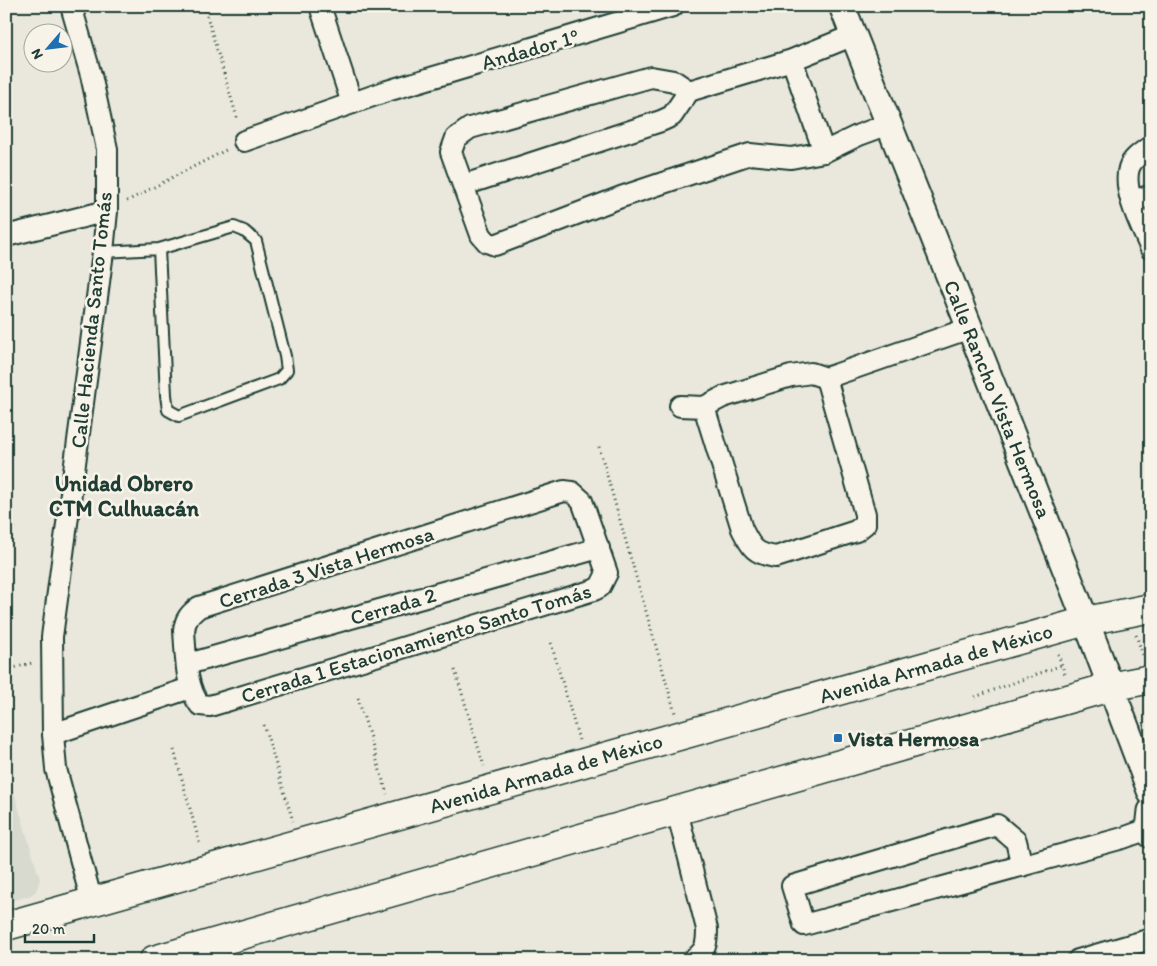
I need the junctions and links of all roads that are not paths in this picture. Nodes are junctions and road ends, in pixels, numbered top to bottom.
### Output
1 (71, 6) edge
2 (320, 6) edge
3 (673, 6) edge
4 (842, 6) edge
5 (854, 35) junction
6 (792, 60) junction
7 (689, 91) junction
8 (352, 103) junction
9 (889, 124) junction
10 (244, 141) road end
11 (1145, 150) edge
12 (824, 152) junction
13 (464, 185) junction
14 (1141, 198) edge
15 (106, 211) junction
16 (6, 236) edge
17 (159, 249) junction
18 (1151, 249) edge
19 (103, 252) junction
20 (970, 328) junction
21 (826, 378) junction
22 (680, 406) dead end
23 (704, 408) junction
24 (564, 491) joint
25 (599, 548) junction
26 (1139, 610) edge
27 (1086, 621) junction
28 (188, 664) junction
29 (1147, 668) edge
30 (1110, 687) junction
31 (190, 688) junction
32 (53, 734) junction
33 (1151, 793) edge
34 (677, 811) junction
35 (1150, 826) edge
36 (1022, 866) junction
37 (92, 902) junction
38 (6, 926) edge
39 (1151, 939) edge
40 (218, 951) edge
41 (154, 960) edge
42 (693, 960) edge
43 (1078, 960) edge

1 - 15 street, Calle Hacienda Santo Tomás
2 - 8 street
3 - 8 street, Andador 1º
4 - 5 street, Calle Rancho Vista Hermosa
5 - 6 street
5 - 9 street, Calle Rancho Vista Hermosa
6 - 7 street
6 - 12 street
7 - 13 street
7 - 13 street
8 - 10 street, Andador 1º
9 - 12 street
9 - 20 street, Calle Rancho Vista Hermosa
11 - 14 street
12 - 13 street
14 - 18 street
15 - 16 street
15 - 19 street, Calle Hacienda Santo Tomás
17 - 17 lane
17 - 19 lane
19 - 32 street, Calle Hacienda Santo Tomás
20 - 21 street
20 - 27 street, Calle Rancho Vista Hermosa
21 - 23 street
21 - 23 street
22 - 23 street
24 - 25 street, Cerrada 1 Estacionamiento Santo Tomás
24 - 28 street, Cerrada 3 Vista Hermosa
25 - 28 street, Cerrada 2
25 - 31 street, Cerrada 1 Estacionamiento Santo Tomás
26 - 27 main road, Avenida Armada de México
27 - 30 street, Calle Rancho Vista Hermosa
27 - 37 main road, Avenida Armada de México
28 - 31 street, Cerrada 3 Vista Hermosa
29 - 30 main road
30 - 33 street, Calle Rancho Vista Hermosa
30 - 34 main road
31 - 32 street
32 - 37 street, Calle Hacienda Santo Tomás
34 - 40 main road
34 - 42 street
35 - 36 street
36 - 36 street
37 - 38 main road, Avenida Armada de México
39 - 43 street
40 - 41 main road

